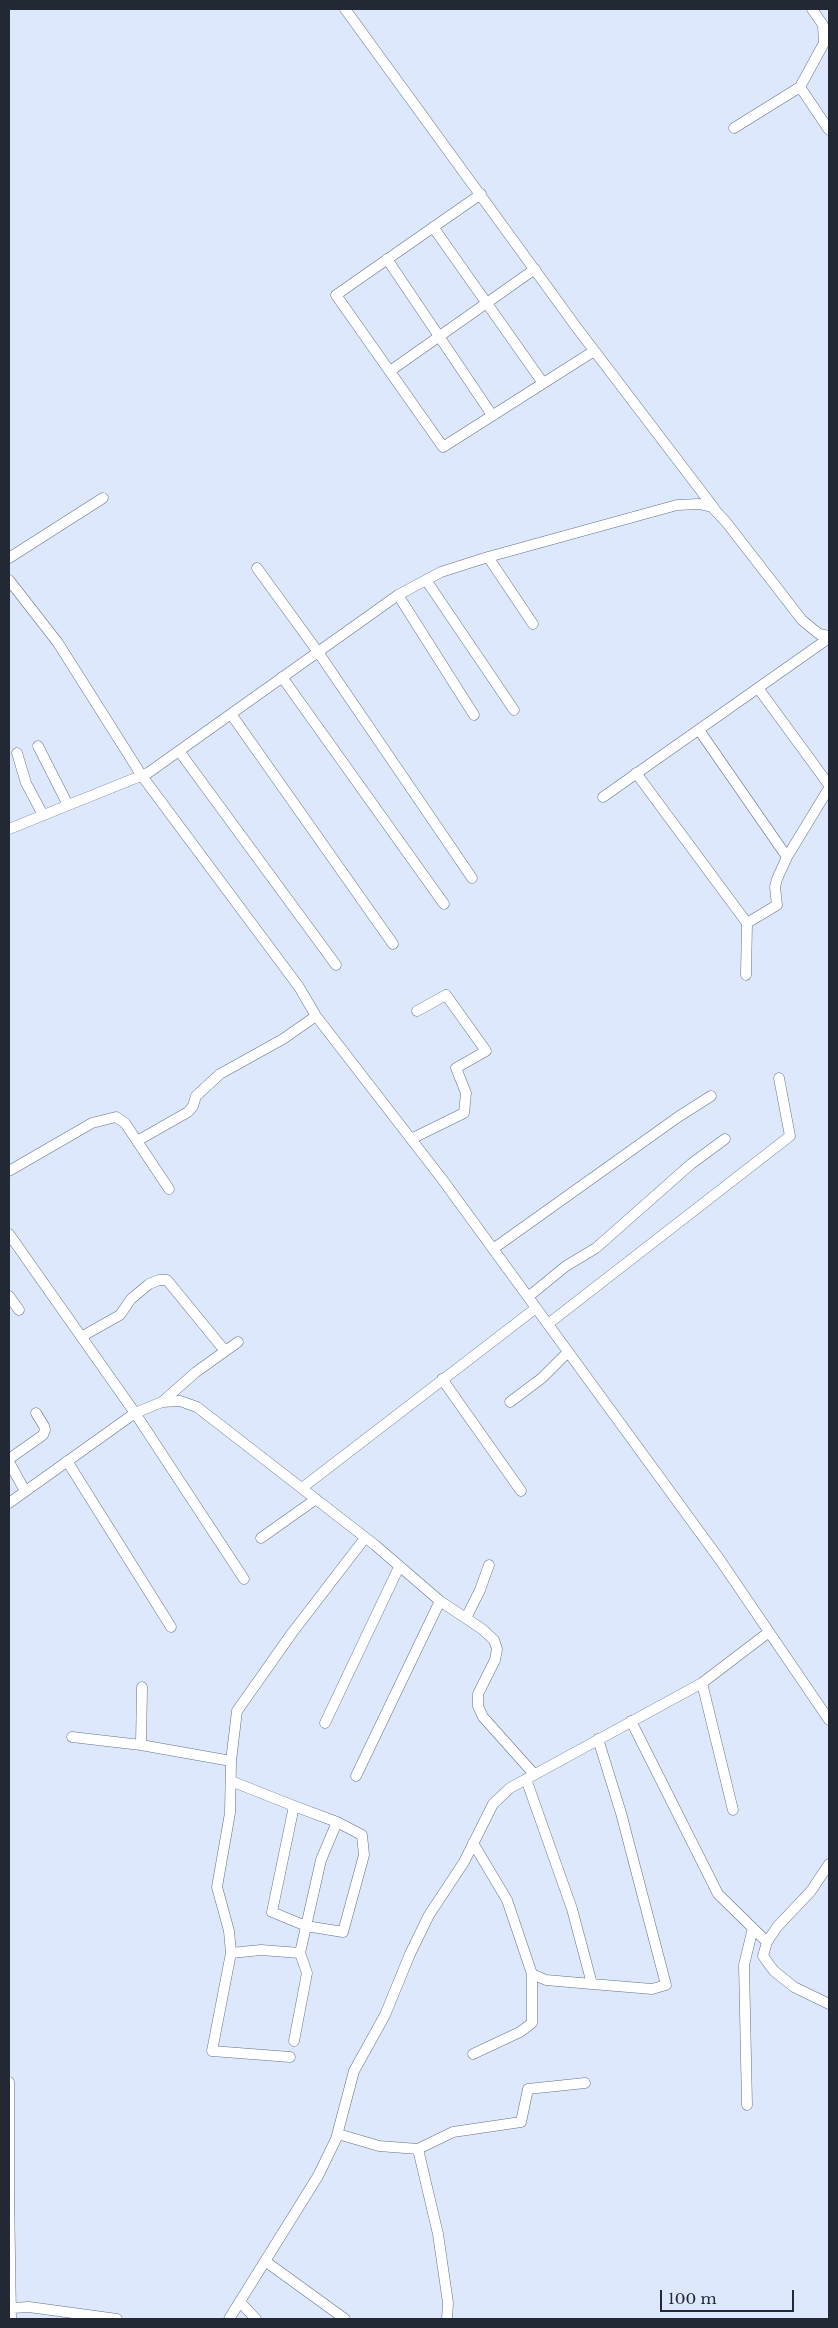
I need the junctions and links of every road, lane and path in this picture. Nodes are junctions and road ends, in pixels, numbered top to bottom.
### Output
1 (345, 9) edge
2 (812, 9) edge
3 (800, 87) junction
4 (734, 128) dead end
5 (829, 130) edge
6 (481, 194) junction
7 (433, 227) junction
8 (387, 259) junction
9 (535, 270) junction
10 (487, 303) junction
11 (440, 337) junction
12 (594, 351) junction
13 (390, 371) junction
14 (543, 383) junction
15 (492, 415) junction
16 (103, 498) dead end
17 (719, 515) junction
18 (488, 557) junction
19 (9, 558) edge
20 (257, 568) dead end
21 (9, 580) edge
22 (426, 580) junction
23 (398, 595) junction
24 (533, 624) dead end
25 (829, 637) edge
26 (318, 652) junction
27 (282, 677) junction
28 (758, 688) junction
29 (514, 710) dead end
30 (231, 714) junction
31 (474, 715) dead end
32 (699, 730) junction
33 (38, 746) dead end
34 (179, 751) junction
35 (17, 753) dead end
36 (636, 773) junction
37 (142, 776) junction
38 (829, 786) edge
39 (603, 797) dead end
40 (68, 805) junction
41 (43, 815) junction
42 (9, 828) edge
43 (787, 857) junction
44 (472, 878) dead end
45 (444, 904) dead end
46 (747, 924) junction
47 (393, 944) dead end
48 (336, 965) dead end
49 (746, 975) dead end
50 (417, 1011) dead end
51 (316, 1016) junction
52 (779, 1078) dead end
53 (710, 1096) dead end
54 (411, 1138) junction
55 (726, 1139) dead end
56 (137, 1141) junction
57 (9, 1171) edge
58 (169, 1189) dead end
59 (9, 1234) edge
60 (493, 1249) junction
61 (9, 1296) edge
62 (528, 1297) junction
63 (536, 1308) junction
64 (19, 1310) dead end
65 (548, 1324) junction
66 (81, 1337) junction
67 (238, 1342) dead end
68 (225, 1351) junction
69 (568, 1352) junction
70 (442, 1379) junction
71 (162, 1402) junction
72 (510, 1402) dead end
73 (36, 1413) dead end
74 (135, 1413) junction
75 (9, 1461) edge
76 (67, 1461) junction
77 (302, 1488) junction
78 (25, 1491) junction
79 (521, 1491) dead end
80 (316, 1499) junction
81 (9, 1503) edge
82 (262, 1538) dead end
83 (365, 1538) junction
84 (489, 1565) dead end
85 (399, 1566) junction
86 (244, 1579) dead end
87 (440, 1601) junction
88 (466, 1618) junction
89 (171, 1627) dead end
90 (769, 1632) junction
91 (702, 1683) junction
92 (142, 1686) dead end
93 (829, 1720) edge
94 (632, 1721) junction
95 (325, 1723) dead end
96 (72, 1738) dead end
97 (598, 1739) junction
98 (141, 1745) junction
99 (231, 1761) junction
100 (356, 1776) dead end
101 (530, 1777) junction
102 (231, 1781) junction
103 (294, 1806) junction
104 (733, 1810) dead end
105 (337, 1822) junction
106 (473, 1843) junction
107 (828, 1868) edge
108 (306, 1926) junction
109 (753, 1928) junction
110 (766, 1942) junction
111 (231, 1953) junction
112 (300, 1953) junction
113 (532, 1974) junction
114 (592, 1984) junction
115 (829, 2004) edge
116 (294, 2041) dead end
117 (473, 2054) dead end
118 (290, 2057) dead end
119 (9, 2082) edge
120 (586, 2083) dead end
121 (747, 2105) dead end
122 (9, 2111) edge
123 (338, 2134) junction
124 (418, 2149) junction
125 (9, 2193) edge
126 (265, 2261) junction
127 (240, 2302) junction
128 (12, 2308) junction
129 (11, 2319) edge
130 (117, 2319) edge
131 (229, 2319) edge
132 (256, 2319) edge
133 (345, 2319) edge
134 (447, 2319) edge

1 - 6 street
2 - 3 street
3 - 4 street
3 - 5 street
6 - 7 street
6 - 9 street
7 - 8 street
7 - 10 street
8 - 11 street
8 - 13 street
9 - 10 street
9 - 12 street
10 - 11 street
10 - 14 street
11 - 13 street
11 - 15 street
12 - 14 street
12 - 17 street
13 - 15 street
14 - 15 street
16 - 19 street
17 - 18 street
17 - 25 street
18 - 22 street
18 - 24 street
20 - 26 street
21 - 37 street
22 - 23 street
22 - 29 street
23 - 26 street
23 - 31 street
25 - 28 street
26 - 27 street
26 - 44 street
27 - 30 street
27 - 45 street
28 - 32 street
28 - 38 street
30 - 34 street
30 - 47 street
32 - 36 street
32 - 43 street
33 - 40 street
34 - 37 street
34 - 48 street
35 - 41 street
36 - 39 street
36 - 46 street
37 - 40 street
37 - 51 street
38 - 43 street
40 - 41 street
41 - 42 street
43 - 46 street
46 - 49 street
50 - 54 street
51 - 54 street
51 - 56 street
52 - 65 street
53 - 60 street
54 - 60 street
55 - 62 street
56 - 57 street
56 - 58 street
59 - 66 street
60 - 62 street
61 - 64 street
62 - 63 street
63 - 65 street
63 - 70 street
65 - 69 street
66 - 68 street
66 - 74 street
67 - 68 street
68 - 71 street
69 - 72 street
69 - 90 street
70 - 77 street
70 - 79 street
71 - 74 street
71 - 77 street
73 - 75 street
74 - 76 street
74 - 86 street
75 - 78 street
76 - 78 street
76 - 89 street
77 - 80 street
78 - 81 street
80 - 82 street
80 - 83 street
83 - 85 street
83 - 99 street
84 - 88 street
85 - 87 street
85 - 95 street
87 - 88 street
87 - 100 street
88 - 101 street
90 - 91 street
90 - 93 street
91 - 94 street
91 - 104 street
92 - 98 street
94 - 97 street
94 - 109 street
96 - 98 street
97 - 101 street
97 - 114 street
98 - 99 street
99 - 102 street
101 - 106 street
101 - 114 street
102 - 103 street
102 - 111 street
103 - 105 street
103 - 108 street
105 - 108 street
105 - 108 street
106 - 113 street
106 - 123 street
107 - 110 street
108 - 112 street
109 - 110 street
109 - 121 street
110 - 115 street
111 - 112 street
111 - 118 street
112 - 116 street
113 - 114 street
113 - 117 street
119 - 122 street
120 - 124 street
122 - 125 street
123 - 124 street
123 - 126 street
124 - 134 street
125 - 128 street
126 - 127 street
126 - 133 street
127 - 131 street
127 - 132 street
128 - 129 street
128 - 130 street

